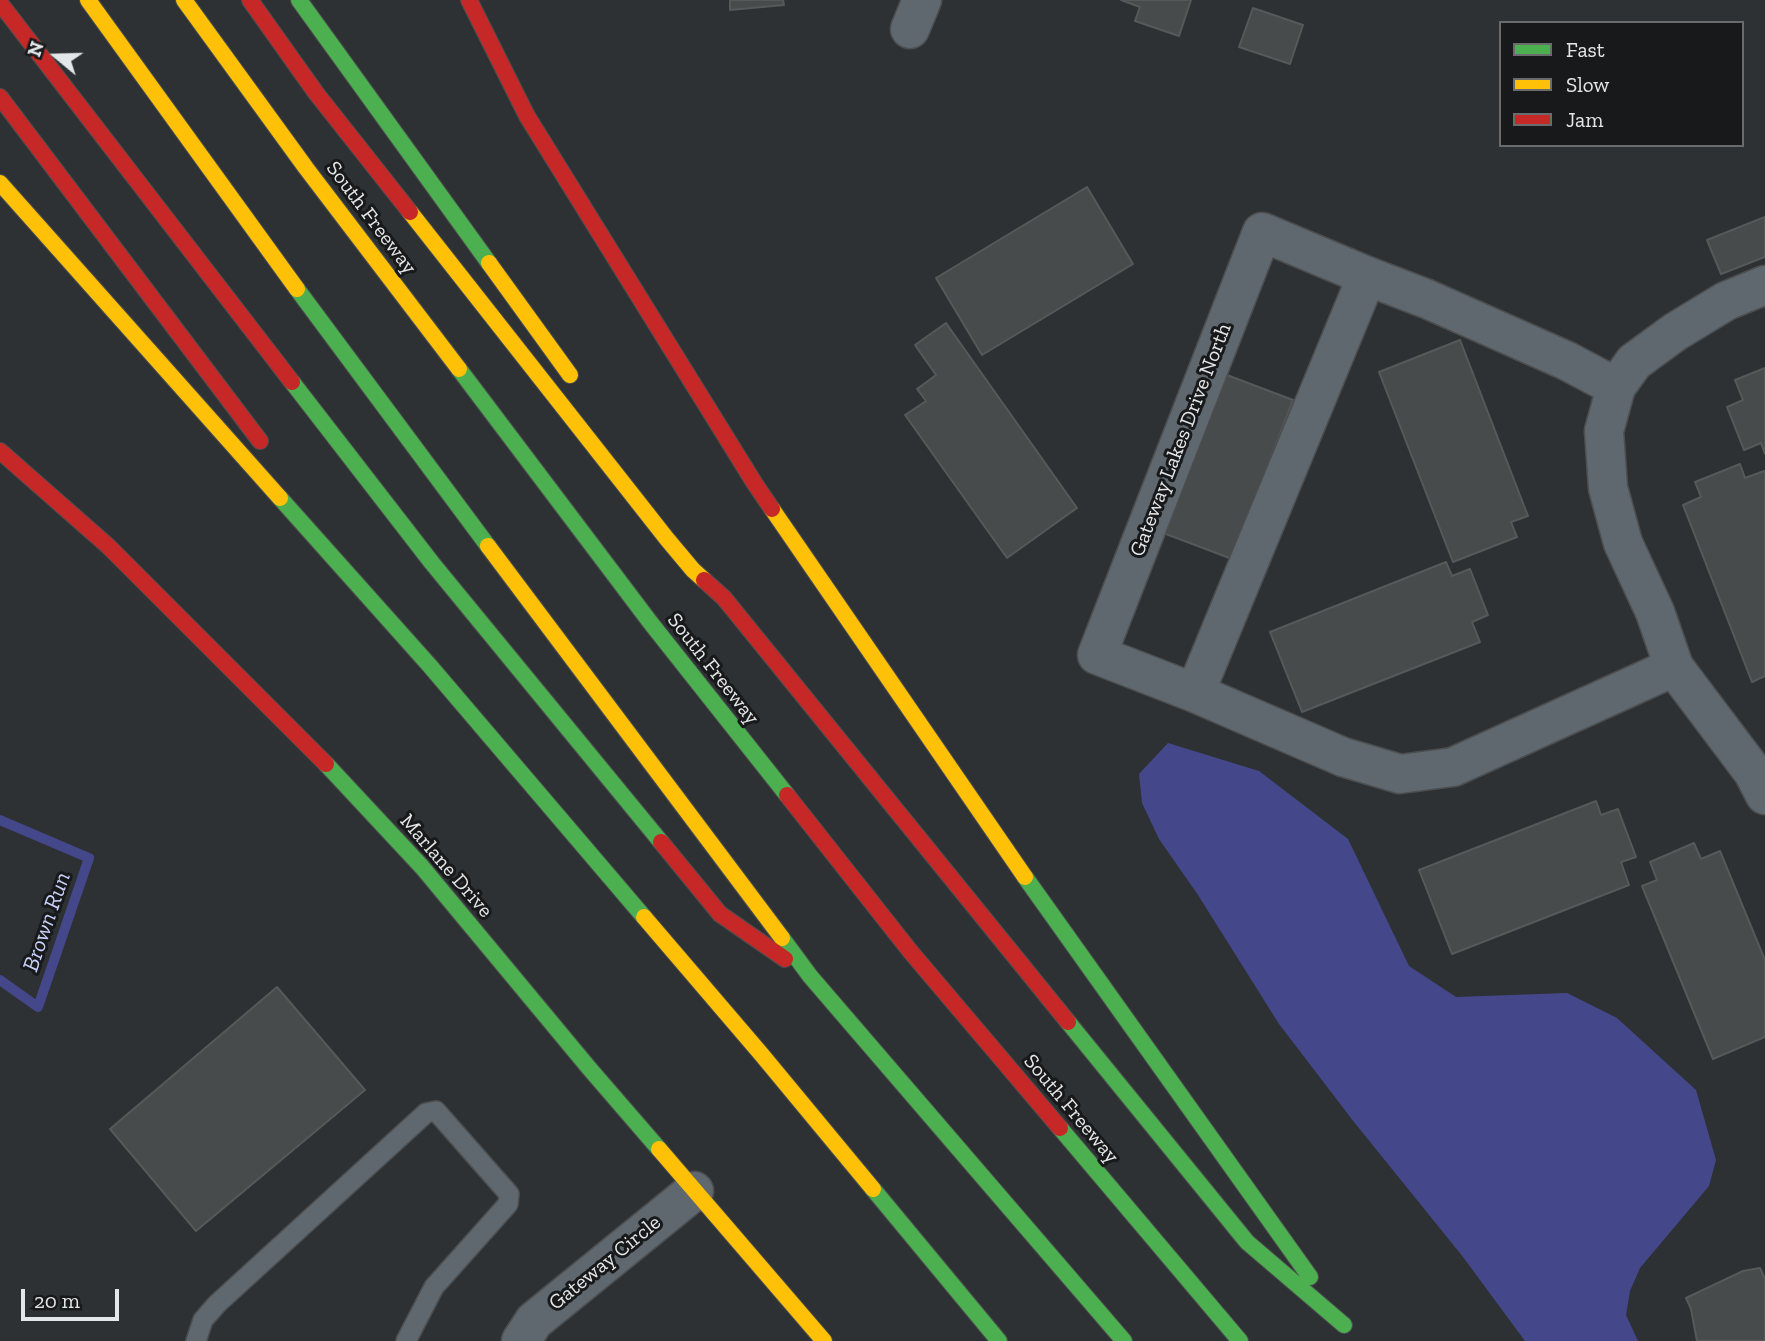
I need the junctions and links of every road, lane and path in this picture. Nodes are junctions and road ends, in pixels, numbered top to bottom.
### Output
1 (88, 0) edge
2 (184, 0) edge
3 (250, 0) edge
4 (299, 0) edge
5 (469, 0) edge
6 (0, 3) edge
7 (0, 97) edge
8 (0, 183) edge
9 (1367, 276) junction
10 (1765, 285) edge
11 (1616, 387) junction
12 (583, 393) dead end
13 (0, 452) edge
14 (272, 456) dead end
15 (322, 522) dead end
16 (696, 550) dead end
17 (724, 598) junction
18 (430, 666) junction
19 (1675, 667) junction
20 (1195, 694) junction
21 (1765, 795) edge
22 (810, 976) junction
23 (694, 1191) junction
24 (196, 1341) edge
25 (406, 1341) edge
26 (521, 1341) edge
27 (824, 1341) edge
28 (999, 1341) edge
29 (1124, 1341) edge
30 (1240, 1341) edge

1 - 22 main road
2 - 30 main road, South Freeway
3 - 17 main road
4 - 12 main road
5 - 17 main road
6 - 22 main road
7 - 14 main road
8 - 18 main road
9 - 11 street, Gateway Lakes Drive North
9 - 20 street
9 - 20 street, Gateway Lakes Drive North
10 - 11 street
11 - 19 street
13 - 23 main road, Marlane Drive
15 - 18 main road
16 - 17 main road
18 - 28 main road
19 - 20 street, Gateway Lakes Drive North
19 - 21 street
22 - 29 main road
23 - 26 street, Gateway Circle
23 - 27 main road, Marlane Drive
24 - 25 lane

